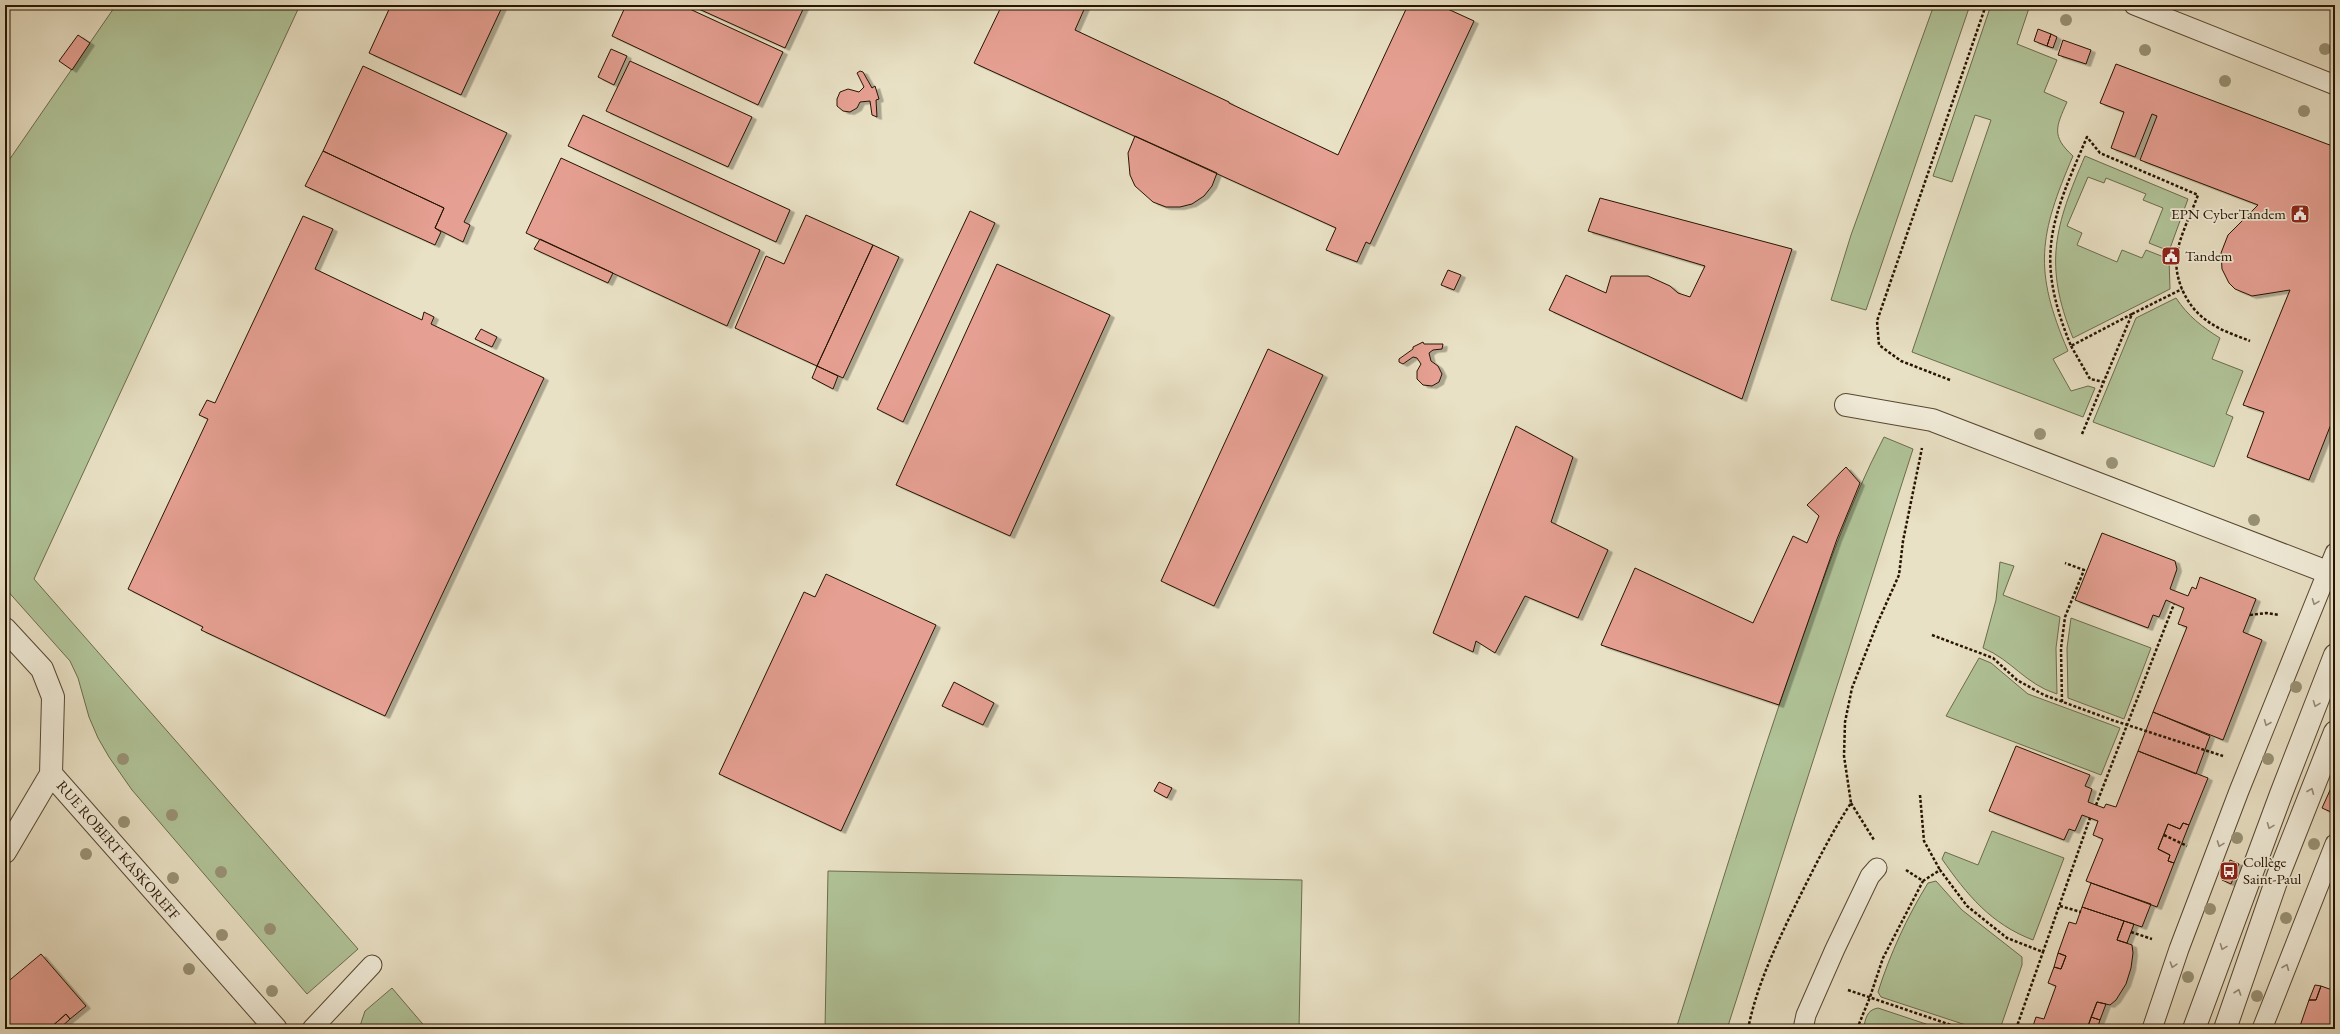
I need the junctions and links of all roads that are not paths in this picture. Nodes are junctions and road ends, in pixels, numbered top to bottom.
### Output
1 (2134, 5) edge
2 (2335, 85) edge
3 (1846, 405) dead end
4 (2332, 566) edge
5 (5, 629) edge
6 (2335, 655) edge
7 (2335, 732) edge
8 (52, 774) junction
9 (2335, 844) edge
10 (5, 852) edge
11 (1877, 868) dead end
12 (372, 965) dead end
13 (276, 1029) edge
14 (312, 1029) edge
15 (1803, 1029) edge
16 (2152, 1029) edge
17 (2194, 1029) edge
18 (2226, 1029) edge
19 (2262, 1029) edge

1 - 2 lane
3 - 4 street
4 -> 16 lane
5 - 8 street, RUE ROBERT KASKOREFF
6 -> 17 street
18 -> 7 street
8 - 10 street
8 - 13 street, RUE ROBERT KASKOREFF
19 -> 9 lane
11 - 15 lane
12 - 14 lane

